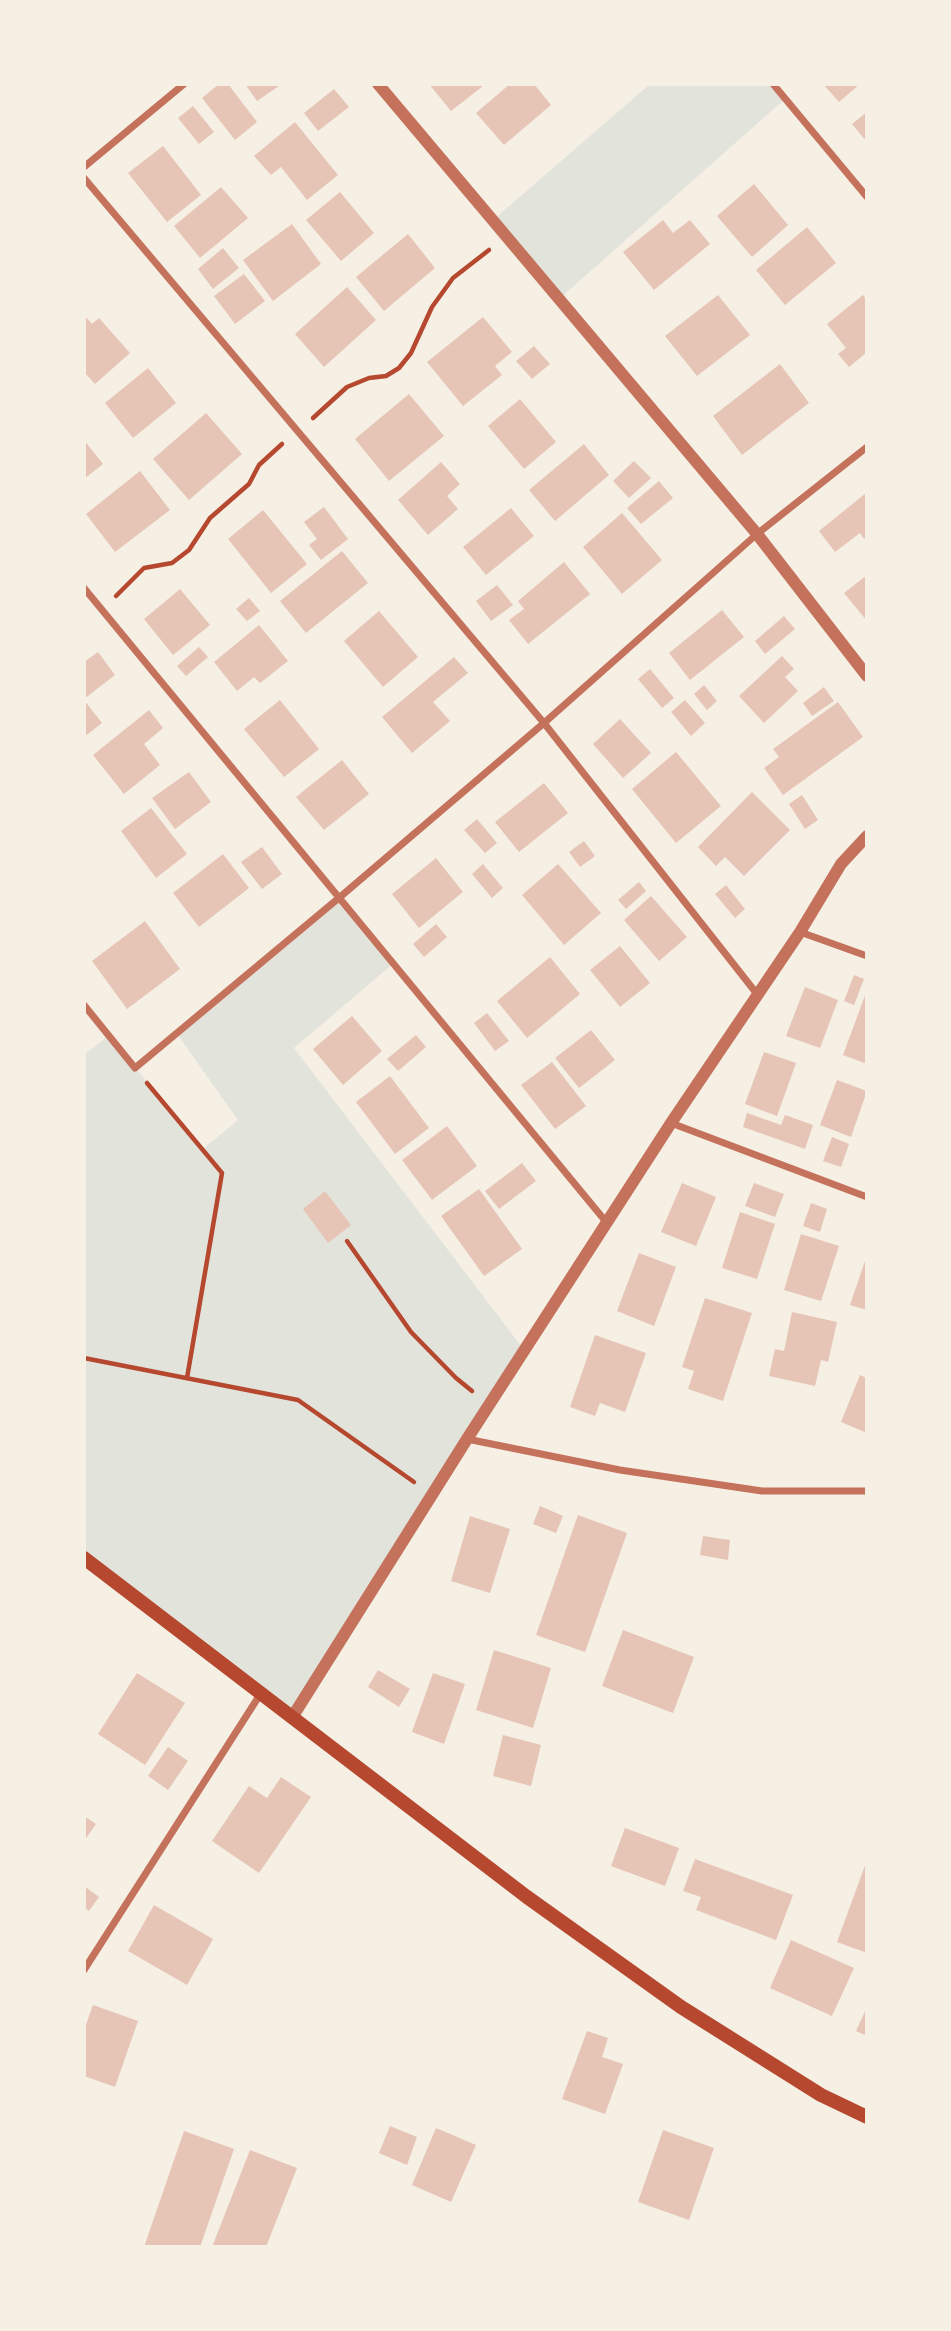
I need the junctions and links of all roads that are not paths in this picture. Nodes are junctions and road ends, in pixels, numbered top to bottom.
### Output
1 (184, 84) edge
2 (378, 84) edge
3 (774, 84) edge
4 (84, 167) edge
5 (84, 178) edge
6 (867, 197) edge
7 (867, 447) edge
8 (757, 534) junction
9 (84, 588) edge
10 (867, 676) edge
11 (544, 723) junction
12 (867, 836) edge
13 (341, 897) junction
14 (800, 932) junction
15 (867, 956) edge
16 (757, 994) junction
17 (84, 1005) edge
18 (671, 1123) junction
19 (867, 1197) edge
20 (607, 1223) junction
21 (467, 1439) junction
22 (867, 1490) edge
23 (84, 1558) edge
24 (262, 1693) junction
25 (293, 1716) junction
26 (84, 1970) edge
27 (867, 2117) edge

1 - 4 street
2 - 8 street
3 - 6 street
5 - 11 street
7 - 8 street
8 - 10 street
8 - 11 street
9 - 13 street
11 - 13 street
11 - 16 street
12 - 14 street
13 - 17 street
13 - 20 street
14 - 15 street
14 - 16 street
16 - 18 street
18 - 19 street
18 - 20 street
20 - 21 street
21 - 22 street
21 - 25 street
23 - 24 main road
24 - 25 main road
24 - 26 street
25 - 27 main road

